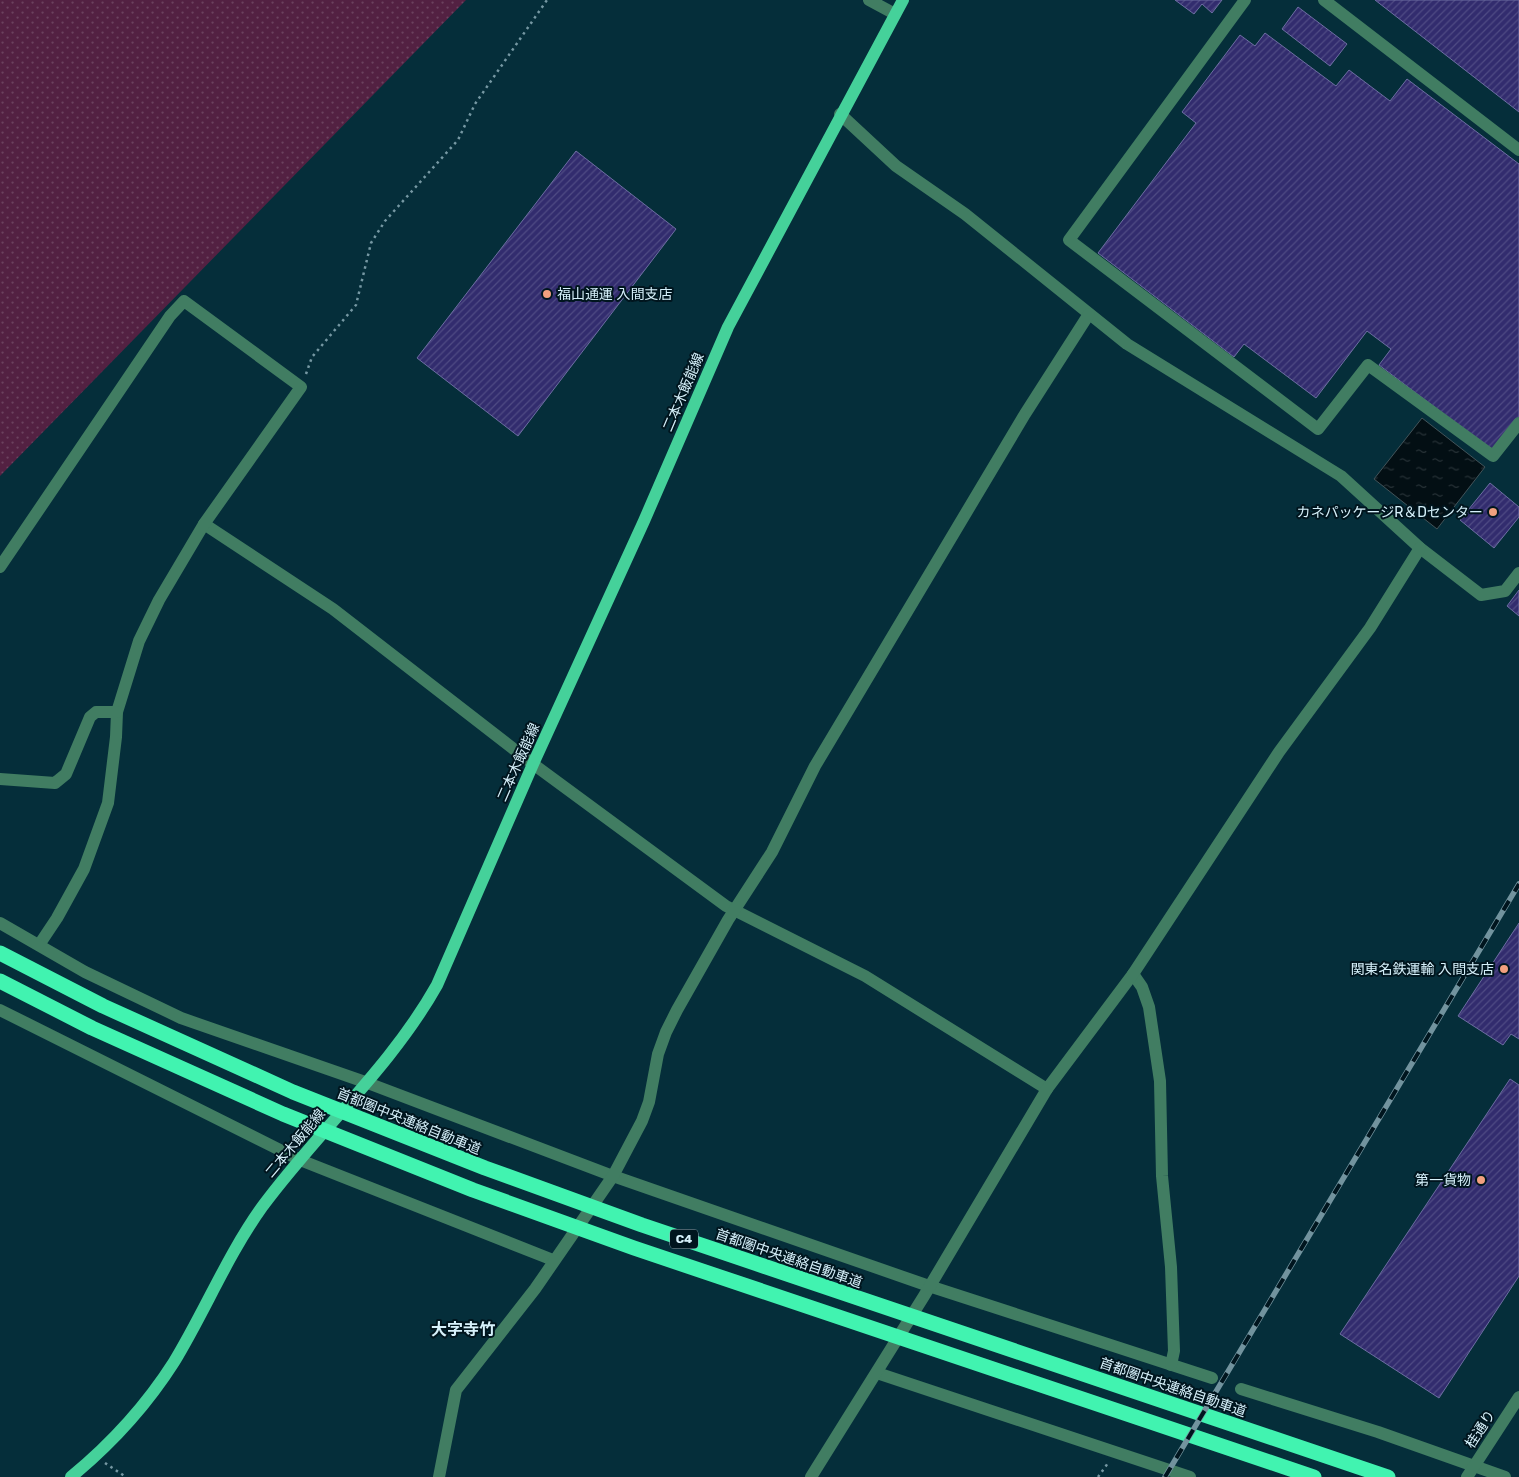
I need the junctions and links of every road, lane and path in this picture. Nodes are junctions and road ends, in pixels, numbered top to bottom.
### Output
1 (547, 0) edge
2 (869, 0) edge
3 (903, 0) edge
4 (1245, 0) edge
5 (1324, 0) edge
6 (895, 14) junction
7 (840, 114) junction
8 (1519, 150) edge
9 (1089, 314) junction
10 (301, 387) junction
11 (1519, 422) edge
12 (204, 524) junction
13 (1420, 548) junction
14 (0, 567) edge
15 (1519, 573) edge
16 (117, 712) junction
17 (533, 764) junction
18 (0, 779) edge
19 (736, 911) junction
20 (0, 923) edge
21 (39, 945) junction
22 (0, 953) edge
23 (1132, 974) junction
24 (0, 981) edge
25 (1, 1011) edge
26 (365, 1082) junction
27 (1047, 1090) junction
28 (302, 1157) junction
29 (610, 1181) junction
30 (556, 1257) junction
31 (926, 1291) junction
32 (1171, 1365) junction
33 (880, 1367) junction
34 (1212, 1378) dead end
35 (1240, 1389) dead end
36 (1519, 1397) edge
37 (1114, 1453) junction
38 (96, 1456) junction
39 (1470, 1472) edge
40 (71, 1477) edge
41 (126, 1477) edge
42 (439, 1477) edge
43 (811, 1477) edge
44 (1098, 1477) edge
45 (1190, 1477) edge
46 (1314, 1477) edge
47 (1388, 1477) edge
48 (1505, 1477) edge

1 - 10 path
2 - 6 street
3 - 6 main road, 二本木飯能線
4 - 11 street
5 - 8 street
6 - 7 main road, 二本木飯能線
7 - 9 street
7 - 17 main road, 二本木飯能線
9 - 13 street
9 - 19 street
10 - 12 street
10 - 14 street
12 - 16 street
12 - 17 street
13 - 15 street
13 - 23 street
16 - 18 street
16 - 21 street
17 - 19 street
17 - 26 main road, 二本木飯能線
19 - 27 street
19 - 29 street
20 - 21 street
21 - 26 street
22 - 47 highway, 首都圏中央連絡自動車道 / C4
23 - 27 street
23 - 32 street
24 - 46 highway, C4
25 - 28 street
26 - 28 main road, 二本木飯能線
26 - 29 street
27 - 31 street
28 - 30 street
28 - 38 main road, 二本木飯能線
29 - 30 street
29 - 31 street
30 - 42 street
31 - 32 street
31 - 33 street
32 - 34 street
33 - 37 street
33 - 43 street
35 - 39 street
36 - 39 street, 桂通り
37 - 44 path
37 - 45 street
38 - 40 main road, 二本木飯能線
38 - 41 path
39 - 48 street

